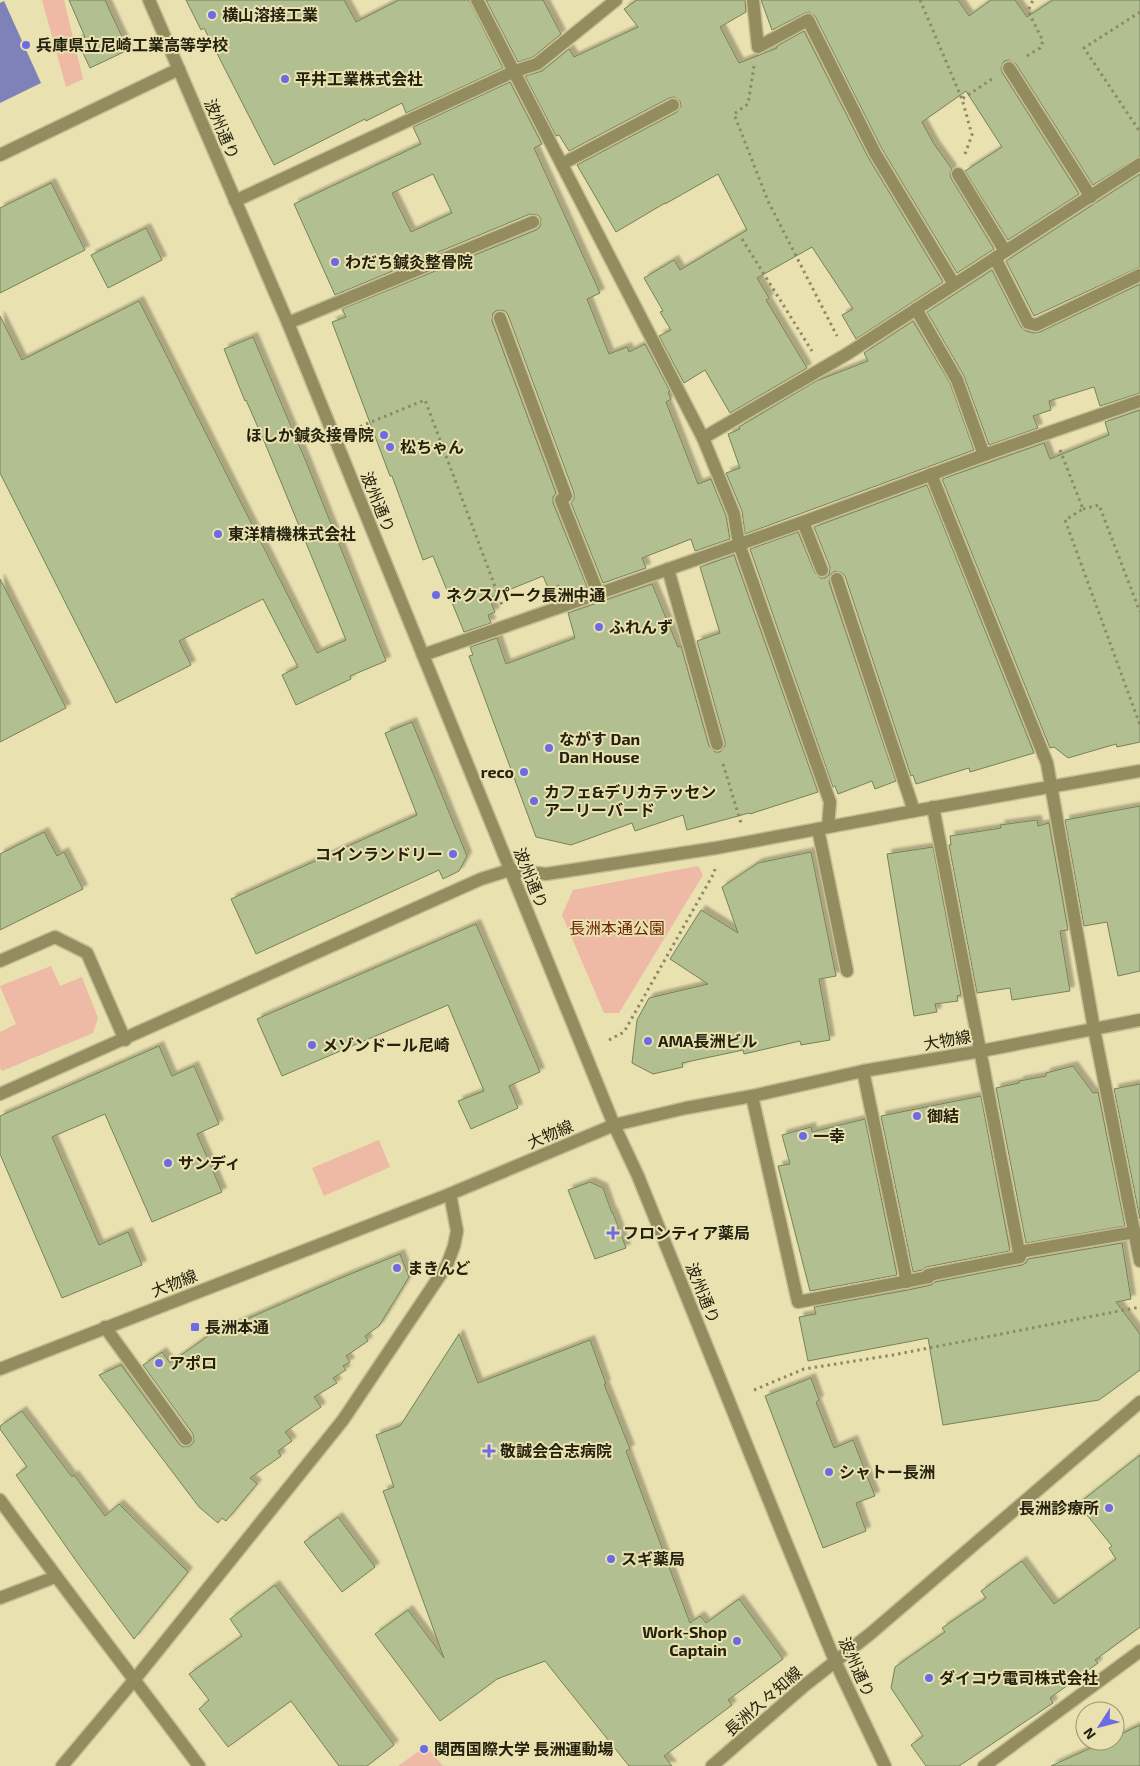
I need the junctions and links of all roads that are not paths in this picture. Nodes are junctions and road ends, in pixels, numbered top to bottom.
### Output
1 (149, 0) edge
2 (477, 0) edge
3 (616, 0) edge
4 (753, 0) edge
5 (1010, 68) road end
6 (179, 69) junction
7 (515, 71) junction
8 (673, 105) dead end
9 (0, 155) edge
10 (562, 164) junction
11 (1140, 164) edge
12 (958, 174) road end
13 (1091, 197) junction
14 (235, 201) junction
15 (533, 222) dead end
16 (1000, 254) junction
17 (1140, 275) edge
18 (954, 284) junction
19 (916, 309) junction
20 (500, 318) dead end
21 (288, 322) junction
22 (1140, 401) edge
23 (703, 438) junction
24 (984, 455) junction
25 (931, 474) junction
26 (803, 522) junction
27 (739, 544) junction
28 (668, 569) junction
29 (822, 570) dead end
30 (837, 579) dead end
31 (598, 593) junction
32 (423, 655) junction
33 (717, 744) road end
34 (1140, 771) edge
35 (1052, 786) junction
36 (932, 807) junction
37 (914, 811) junction
38 (823, 828) junction
39 (510, 870) junction
40 (0, 961) edge
41 (847, 971) dead end
42 (1140, 1020) edge
43 (1094, 1029) junction
44 (124, 1040) junction
45 (981, 1051) junction
46 (863, 1071) junction
47 (0, 1094) edge
48 (752, 1096) junction
49 (614, 1125) junction
50 (450, 1194) junction
51 (1135, 1232) junction
52 (1019, 1252) junction
53 (1140, 1261) edge
54 (907, 1282) junction
55 (105, 1327) junction
56 (0, 1369) edge
57 (1140, 1402) edge
58 (186, 1439) dead end
59 (0, 1500) edge
60 (55, 1577) junction
61 (0, 1598) edge
62 (1140, 1651) edge
63 (835, 1661) junction
64 (135, 1679) junction
65 (62, 1766) edge
66 (199, 1766) edge
67 (712, 1766) edge
68 (885, 1766) edge
69 (984, 1766) edge

1 - 6 street, 波州通り
2 - 7 street
3 - 7 street
4 - 18 street
5 - 13 street
6 - 9 street
6 - 14 street, 波州通り
7 - 10 street
7 - 14 street
8 - 10 street
10 - 23 street
11 - 13 street
12 - 16 street
13 - 16 street
14 - 21 street, 波州通り
15 - 21 street
16 - 17 street
16 - 18 street
18 - 19 street
19 - 23 street
19 - 24 street
20 - 31 street
21 - 32 street, 波州通り
22 - 24 street
23 - 27 street
24 - 25 street
25 - 26 street
25 - 35 street
26 - 27 street
26 - 29 street
27 - 28 street
27 - 38 street
28 - 31 street
28 - 33 street
30 - 37 street
31 - 32 street
32 - 39 street, 波州通り
34 - 35 street
35 - 36 street
35 - 43 street
36 - 37 street
36 - 45 street
37 - 38 street
38 - 39 street
38 - 41 street
39 - 44 street
39 - 49 street, 波州通り
40 - 44 street
42 - 43 street, 大物線
43 - 45 street, 大物線
43 - 51 street
44 - 47 street
45 - 46 street, 大物線
45 - 52 street
46 - 48 street, 大物線
46 - 54 street
48 - 49 street, 大物線
48 - 54 street
49 - 50 street, 大物線
49 - 63 street, 波州通り
50 - 55 street, 大物線
50 - 64 street
51 - 52 street
51 - 53 street
52 - 54 street
55 - 56 street, 大物線
55 - 58 street
57 - 63 street, 長洲久々知線
59 - 60 street
60 - 61 street
60 - 64 street
62 - 69 street
63 - 67 street, 長洲久々知線
63 - 68 street, 波州通り
64 - 65 street
64 - 66 street

